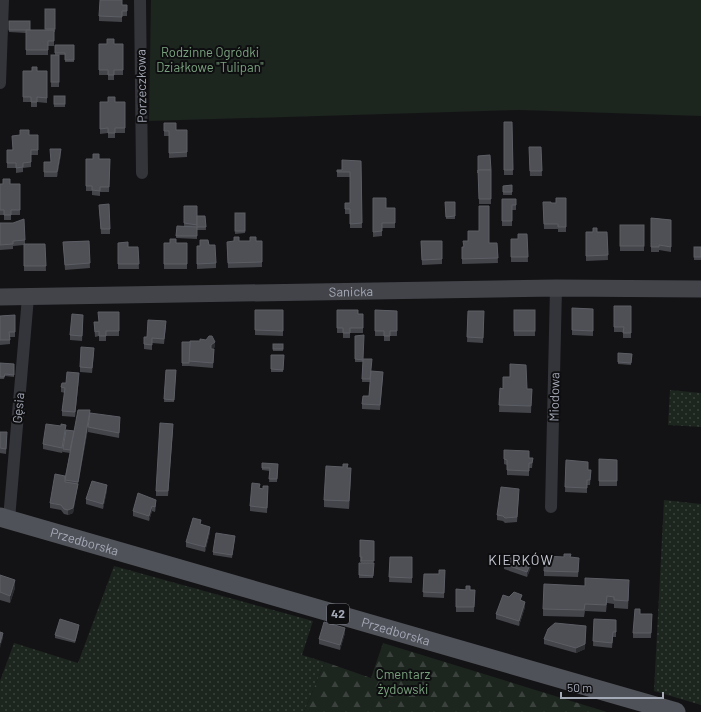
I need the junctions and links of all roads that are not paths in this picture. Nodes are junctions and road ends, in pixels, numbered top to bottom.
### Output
1 (3, 0) edge
2 (140, 0) edge
3 (0, 83) edge
4 (142, 173) dead end
5 (556, 288) junction
6 (701, 289) edge
7 (28, 297) junction
8 (0, 298) edge
9 (552, 507) dead end
10 (5, 518) edge
11 (676, 712) edge

1 - 3 street
2 - 4 street, Porzeczkowa
5 - 6 street, Sanicka
5 - 7 street, Sanicka
5 - 9 street, Miodowa
7 - 8 street, Sanicka
7 - 10 street, Gęsia
10 - 11 main road, Przedborska / 42

